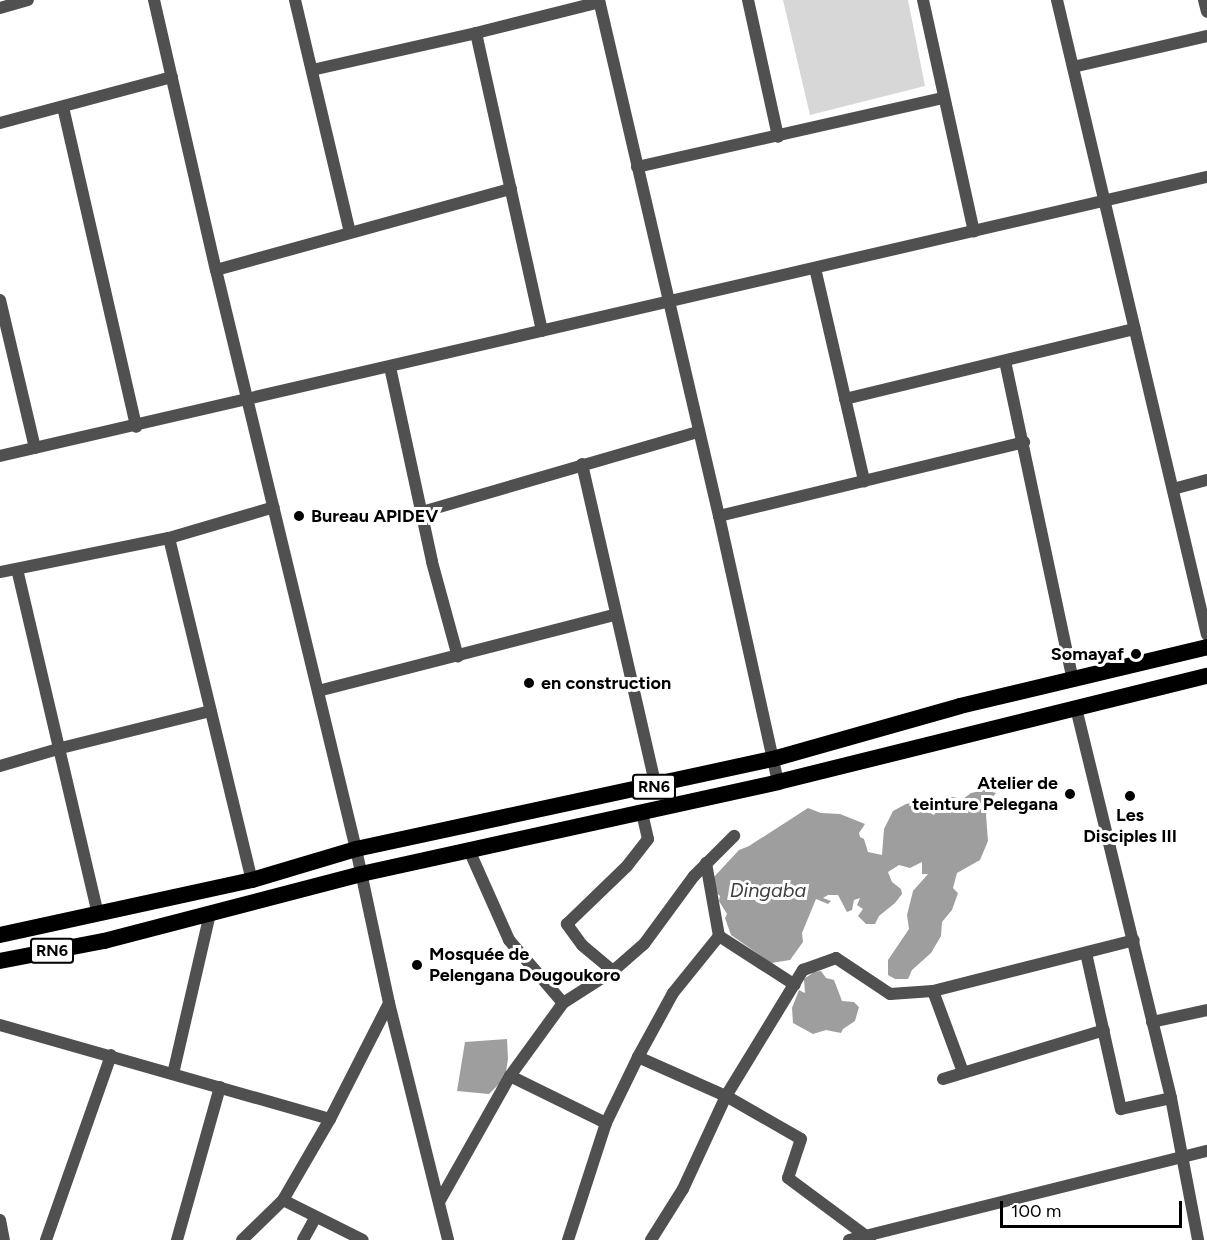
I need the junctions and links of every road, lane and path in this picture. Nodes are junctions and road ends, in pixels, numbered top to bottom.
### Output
1 (28, 0) edge
2 (154, 0) edge
3 (295, 0) edge
4 (748, 0) edge
5 (923, 0) edge
6 (1057, 0) edge
7 (1204, 0) edge
8 (599, 1) edge
9 (0, 8) edge
10 (1207, 12) edge
11 (476, 33) junction
12 (1207, 36) edge
13 (1073, 68) junction
14 (312, 70) junction
15 (172, 77) junction
16 (943, 98) junction
17 (63, 107) junction
18 (0, 123) edge
19 (778, 137) junction
20 (637, 167) junction
21 (1207, 177) edge
22 (511, 189) junction
23 (1105, 201) junction
24 (974, 231) junction
25 (350, 233) junction
26 (814, 268) junction
27 (216, 270) junction
28 (0, 300) edge
29 (668, 302) junction
30 (1135, 329) junction
31 (542, 331) junction
32 (1005, 361) junction
33 (390, 367) junction
34 (845, 399) junction
35 (248, 400) junction
36 (136, 427) junction
37 (698, 432) junction
38 (1024, 442) junction
39 (35, 448) junction
40 (0, 456) edge
41 (582, 464) junction
42 (1207, 480) edge
43 (864, 481) junction
44 (1173, 489) junction
45 (274, 507) junction
46 (422, 512) junction
47 (719, 516) junction
48 (169, 538) junction
49 (17, 569) junction
50 (0, 572) edge
51 (615, 615) junction
52 (1207, 635) edge
53 (1207, 647) edge
54 (458, 657) junction
55 (1207, 676) edge
56 (1073, 681) junction
57 (318, 691) junction
58 (1076, 708) junction
59 (211, 711) junction
60 (61, 748) junction
61 (773, 759) junction
62 (0, 766) edge
63 (778, 782) junction
64 (656, 786) junction
65 (642, 812) junction
66 (734, 836) dead end
67 (356, 849) junction
68 (469, 850) junction
69 (706, 863) junction
70 (361, 874) junction
71 (252, 880) junction
72 (210, 914) junction
73 (98, 915) junction
74 (0, 935) edge
75 (719, 936) junction
76 (1134, 940) junction
77 (1086, 953) junction
78 (0, 961) edge
79 (613, 970) junction
80 (795, 985) junction
81 (933, 992) junction
82 (389, 1003) junction
83 (563, 1003) junction
84 (1207, 1010) edge
85 (1152, 1023) junction
86 (0, 1025) edge
87 (1104, 1030) junction
88 (111, 1055) junction
89 (638, 1057) junction
90 (963, 1072) junction
91 (173, 1074) junction
92 (510, 1076) junction
93 (943, 1079) dead end
94 (220, 1087) junction
95 (726, 1096) junction
96 (1171, 1098) junction
97 (330, 1119) junction
98 (606, 1123) junction
99 (1207, 1151) edge
100 (1181, 1157) junction
101 (283, 1200) junction
102 (439, 1202) junction
103 (316, 1217) junction
104 (0, 1220) edge
105 (869, 1238) edge
106 (4, 1240) edge
107 (46, 1240) edge
108 (177, 1240) edge
109 (242, 1240) edge
110 (303, 1240) edge
111 (363, 1240) edge
112 (448, 1240) edge
113 (567, 1240) edge
114 (651, 1240) edge
115 (849, 1240) edge
116 (1198, 1240) edge

1 - 9 street
2 - 15 street
3 - 14 street
4 - 19 street
5 - 16 street
6 - 13 street
7 - 10 street
8 - 11 street
8 - 20 street
11 - 14 street
11 - 22 street
12 - 13 street
13 - 23 street
14 - 25 street
15 - 17 street
15 - 27 street
16 - 19 street
16 - 24 street
17 - 18 street
17 - 36 street
19 - 20 street
20 - 29 street
21 - 23 street
22 - 25 street
22 - 31 street
23 - 24 street
23 - 30 street
24 - 26 street
25 - 27 street
26 - 29 street
26 - 34 street
27 - 35 street
28 - 39 street
29 - 31 street
29 - 37 street
30 - 32 street
30 - 44 street
31 - 33 street
32 - 34 street
32 - 38 street
33 - 35 street
33 - 46 street
34 - 43 street
35 - 36 street
35 - 45 street
36 - 39 street
37 - 41 street
37 - 47 street
38 - 43 street
38 - 56 street
39 - 40 street
41 - 46 street
41 - 51 street
42 - 44 street
43 - 47 street
44 - 52 street
45 - 48 street
45 - 57 street
46 - 54 street
47 - 61 street
48 - 49 street
48 - 59 street
49 - 50 street
49 - 60 street
51 - 54 street
51 - 64 street
53 - 56 highway, RN6
54 - 57 street
55 - 58 highway, RN6
56 - 61 highway, RN6
57 - 67 street
58 - 63 highway, RN6
58 - 76 street
59 - 60 street
59 - 71 street
60 - 62 street
60 - 73 street
61 - 63 street
61 - 64 highway, RN6
63 - 65 highway, RN6
64 - 67 highway, RN6
65 - 68 highway, RN6
65 - 79 street
66 - 69 street
67 - 70 street
67 - 71 highway, RN6
68 - 70 highway, RN6
68 - 83 street
69 - 75 street
69 - 79 street
70 - 72 highway, RN6
70 - 82 street
71 - 73 highway, RN6
72 - 78 highway, RN6
72 - 91 street
73 - 74 highway, RN6
75 - 80 street
75 - 89 street
76 - 77 street
76 - 85 street
77 - 81 street
77 - 87 street
79 - 83 street
80 - 81 street
80 - 95 street
81 - 90 street
82 - 97 street
82 - 102 street
83 - 92 street
84 - 85 street
85 - 96 street
86 - 88 street
87 - 90 street
87 - 96 street
88 - 91 street
88 - 107 street
89 - 95 street
89 - 98 street
90 - 93 street
91 - 94 street
92 - 98 street
92 - 102 street
94 - 97 street
94 - 108 street
95 - 105 street
95 - 114 street
96 - 100 street
97 - 101 street
98 - 113 street
99 - 100 street
100 - 105 street
100 - 116 street
101 - 103 street
101 - 109 street
102 - 112 street
103 - 110 street
103 - 111 street
104 - 106 street
105 - 115 street

